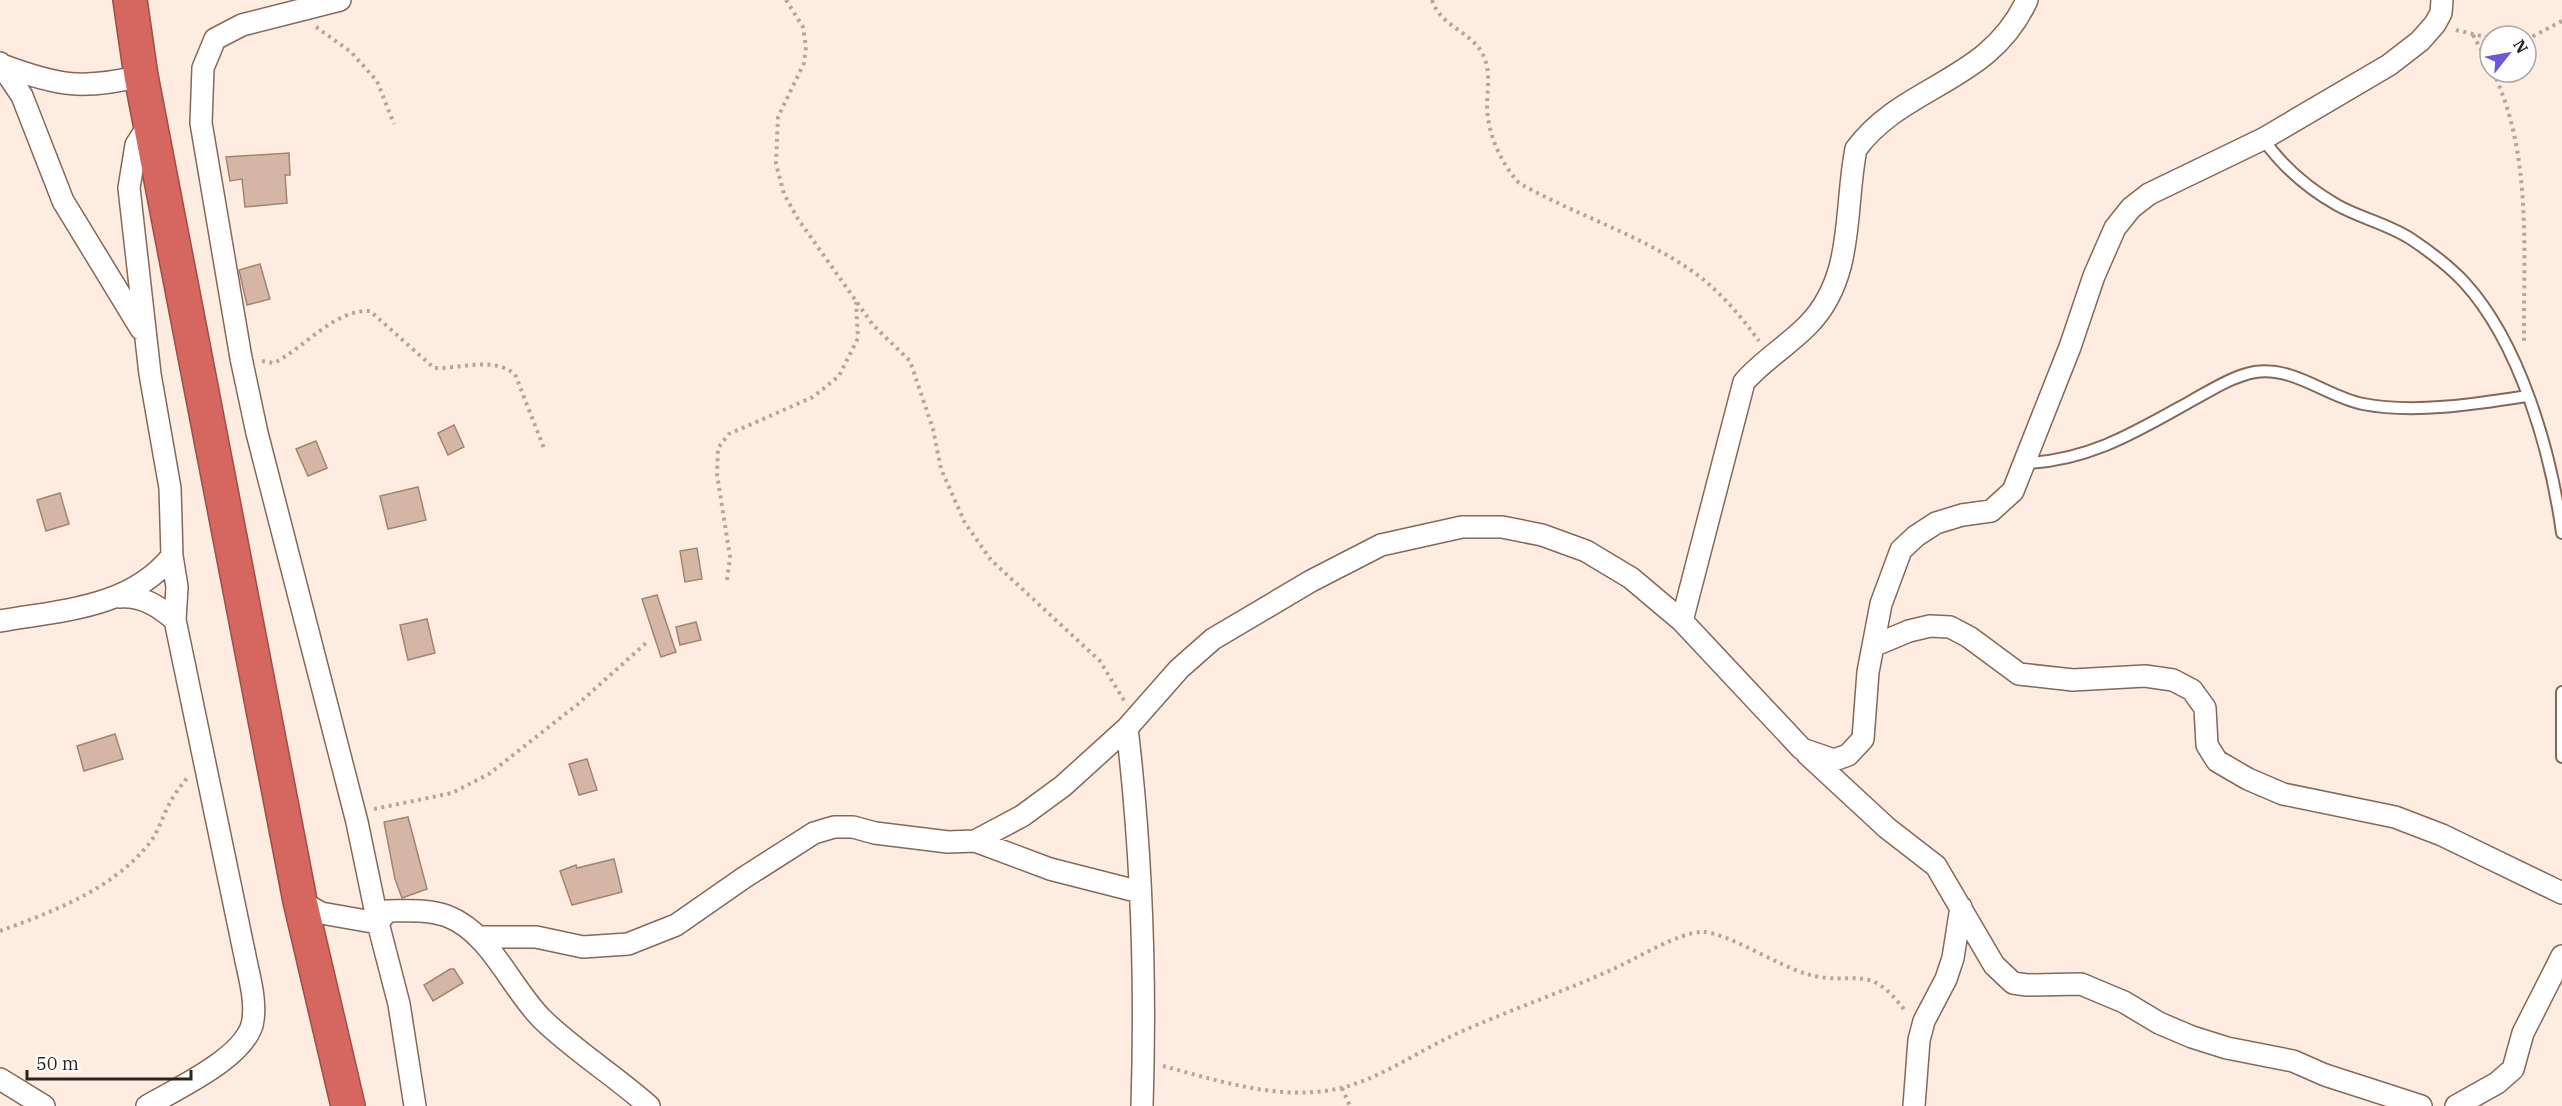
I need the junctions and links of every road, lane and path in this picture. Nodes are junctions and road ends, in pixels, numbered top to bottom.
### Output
1 (130, 0) edge
2 (340, 0) edge
3 (786, 0) edge
4 (1432, 0) edge
5 (2027, 0) edge
6 (2442, 0) edge
7 (289, 14) junction
8 (2562, 21) edge
9 (2435, 24) junction
10 (2538, 34) edge
11 (2473, 35) junction
12 (2478, 36) edge
13 (2478, 44) edge
14 (1, 64) edge
15 (141, 76) junction
16 (2498, 84) edge
17 (150, 123) junction
18 (394, 124) dead end
19 (2263, 139) junction
20 (856, 301) junction
21 (144, 333) junction
22 (2524, 349) dead end
23 (241, 357) junction
24 (1771, 358) junction
25 (2527, 396) junction
26 (545, 451) dead end
27 (2025, 463) junction
28 (2562, 533) edge
29 (172, 556) junction
30 (727, 580) dead end
31 (119, 597) junction
32 (175, 620) junction
33 (0, 621) edge
34 (1682, 621) junction
35 (646, 643) dead end
36 (1873, 646) junction
37 (2562, 692) edge
38 (1132, 723) junction
39 (1802, 749) junction
40 (2562, 757) edge
41 (203, 758) junction
42 (357, 822) junction
43 (975, 841) junction
44 (1140, 892) junction
45 (2562, 892) edge
46 (300, 901) junction
47 (1961, 907) junction
48 (378, 923) junction
49 (0, 931) edge
50 (479, 937) junction
51 (2562, 956) edge
52 (1919, 1040) junction
53 (1143, 1061) junction
54 (0, 1079) edge
55 (1342, 1088) junction
56 (44, 1106) edge
57 (147, 1106) edge
58 (348, 1106) edge
59 (415, 1106) edge
60 (649, 1106) edge
61 (1142, 1106) edge
62 (1350, 1106) edge
63 (1914, 1106) edge
64 (2421, 1106) edge
65 (2456, 1106) edge

1 - 15 highway
2 - 7 street
3 - 20 path
4 - 24 path
5 - 24 street
6 - 9 street
7 - 18 path
7 - 23 street
8 - 10 path
9 - 11 path
9 - 19 street
11 - 12 path
11 - 13 path
14 - 15 street
14 - 21 street
15 - 17 highway
16 - 22 path
17 - 21 street
17 - 46 highway
19 - 25 lane
19 - 27 street
20 - 30 path
20 - 38 path
21 - 29 street
23 - 26 path
23 - 42 street
24 - 34 street
25 - 27 lane
25 - 28 lane
27 - 36 street
29 - 31 street
29 - 32 street
31 - 32 street
31 - 33 street
32 - 41 street
34 - 38 street
34 - 39 street
35 - 42 path
36 - 39 street
36 - 45 street
37 - 40 lane
38 - 43 street
38 - 44 street
39 - 47 street
41 - 49 path
41 - 57 street
42 - 48 street
43 - 44 street
43 - 50 street
44 - 53 street
46 - 48 street
46 - 58 highway
47 - 52 street
47 - 64 street
48 - 50 street
48 - 59 street
50 - 60 street
51 - 65 street
52 - 55 path
52 - 63 street
53 - 55 path
53 - 61 street
54 - 56 street
55 - 62 path

